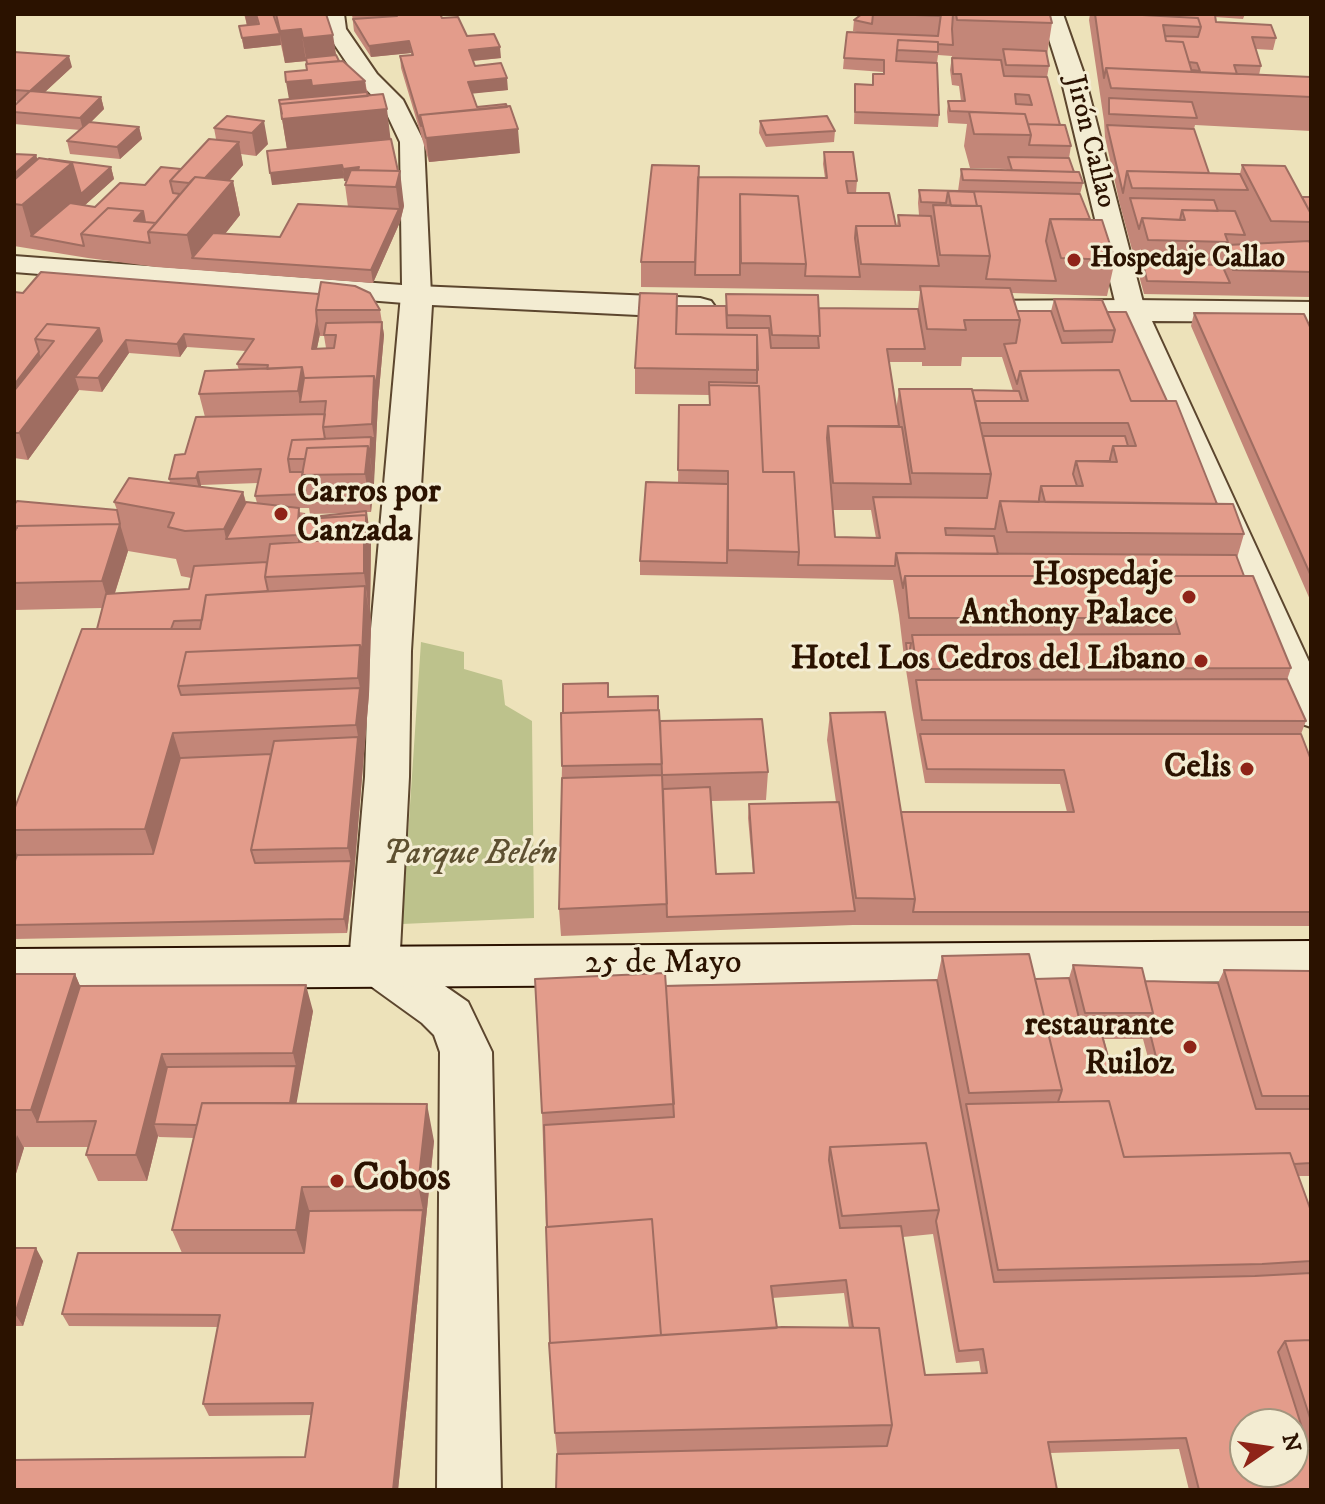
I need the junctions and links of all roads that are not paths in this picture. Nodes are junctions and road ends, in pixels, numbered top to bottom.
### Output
1 (333, 14) edge
2 (1052, 14) edge
3 (14, 264) edge
4 (48, 269) junction
5 (14, 283) edge
6 (417, 295) junction
7 (724, 309) edge
8 (1131, 310) junction
9 (927, 311) edge
10 (1311, 312) edge
11 (1311, 712) edge
12 (1311, 961) edge
13 (381, 967) junction
14 (14, 969) edge
15 (469, 1490) edge

1 - 6 street
2 - 8 street, Jirón Callao
3 - 4 street
4 - 5 street
4 - 6 street
6 - 7 street
6 - 13 street
8 - 9 street
8 - 10 street
8 - 11 street, Jirón Callao
12 - 13 street, 25 de Mayo
13 - 14 street, 25 de Mayo
13 - 15 street

